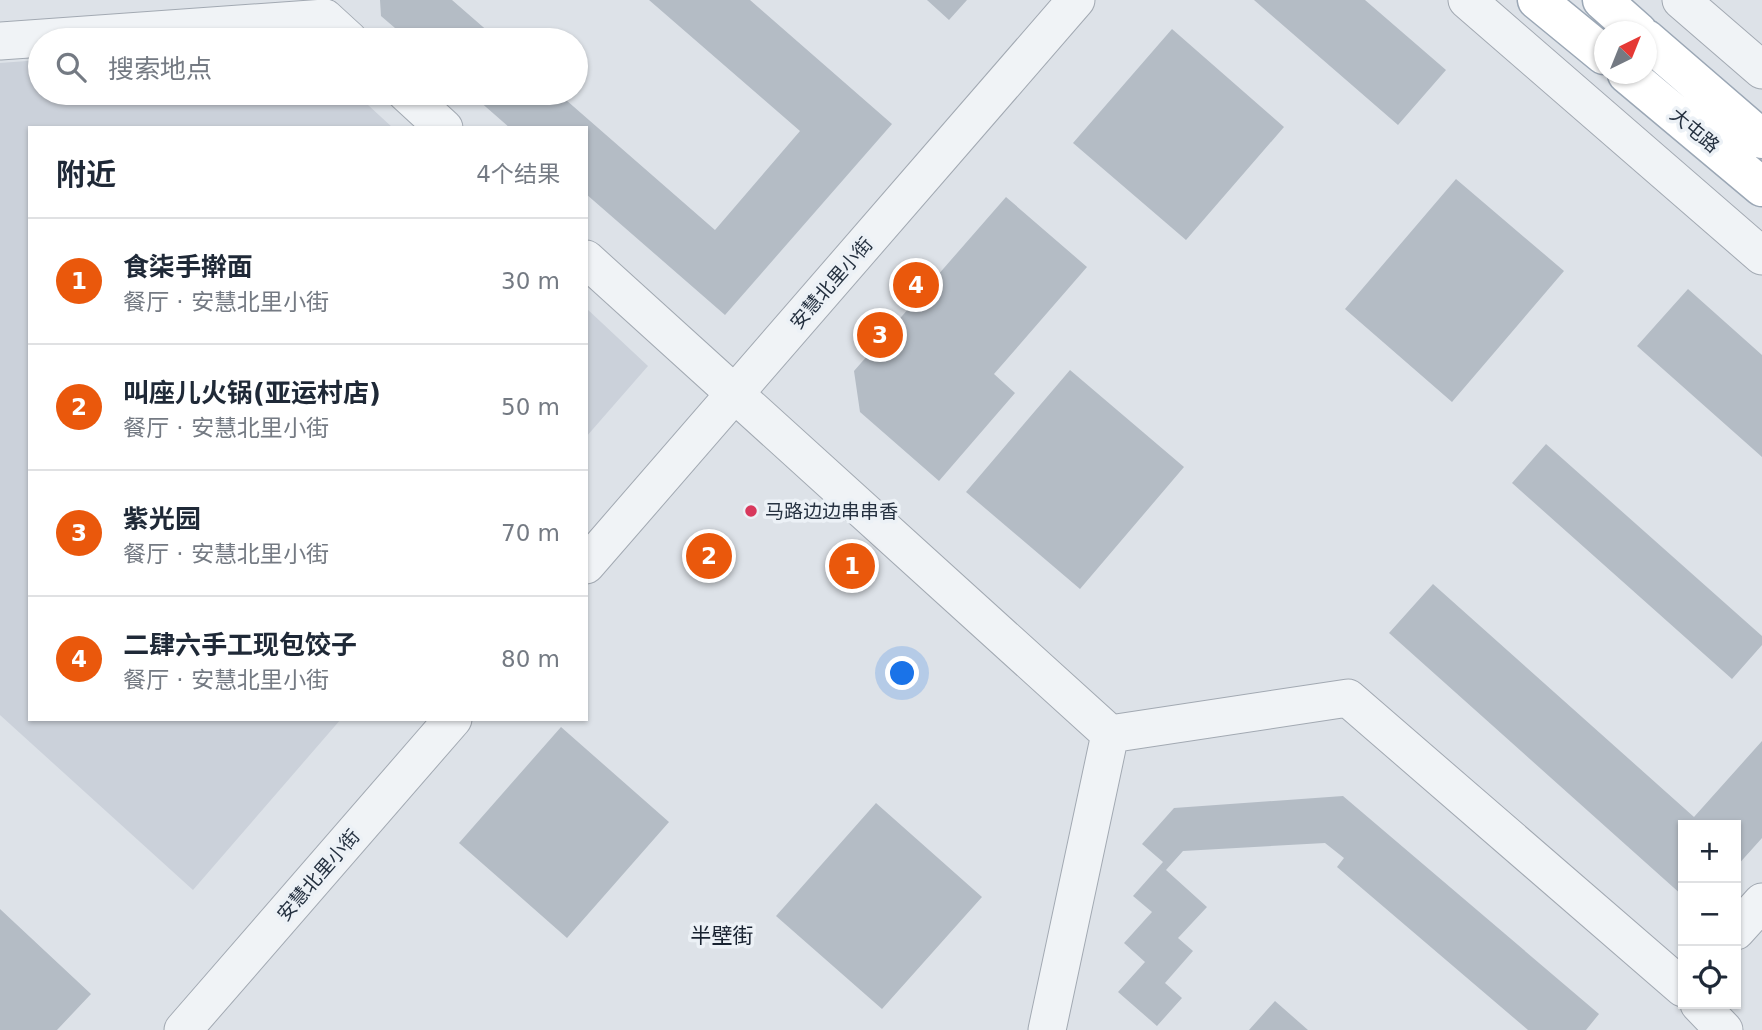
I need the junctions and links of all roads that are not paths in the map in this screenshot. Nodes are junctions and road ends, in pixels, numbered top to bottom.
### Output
1 (1076, 0) edge
2 (1467, 0) edge
3 (1537, 0) edge
4 (1602, 0) edge
5 (1682, 0) edge
6 (1626, 21) edge
7 (184, 28) edge
8 (336, 28) edge
9 (28, 39) edge
10 (0, 41) edge
11 (1594, 46) edge
12 (1657, 47) edge
13 (1762, 70) edge
14 (1639, 84) edge
15 (419, 105) edge
16 (442, 126) edge
17 (1762, 139) edge
18 (1762, 187) edge
19 (1762, 256) edge
20 (588, 261) edge
21 (734, 395) junction
22 (588, 563) edge
23 (451, 721) edge
24 (1110, 734) junction
25 (1762, 902) edge
26 (1741, 925) edge
27 (1678, 984) edge
28 (1704, 1009) edge
29 (183, 1030) edge
30 (1047, 1030) edge
31 (1724, 1030) edge

1 - 21 street, 安慧北里小街
2 - 19 street
3 - 11 main road
4 - 6 main road
5 - 13 street
7 - 8 street
9 - 10 street
12 - 17 main road, 大屯路
14 - 18 main road, 大屯路
15 - 16 street
20 - 21 street
21 - 22 street, 安慧北里小街
21 - 24 street
23 - 29 street, 安慧北里小街
24 - 27 street
24 - 30 street
25 - 26 street
28 - 31 street

